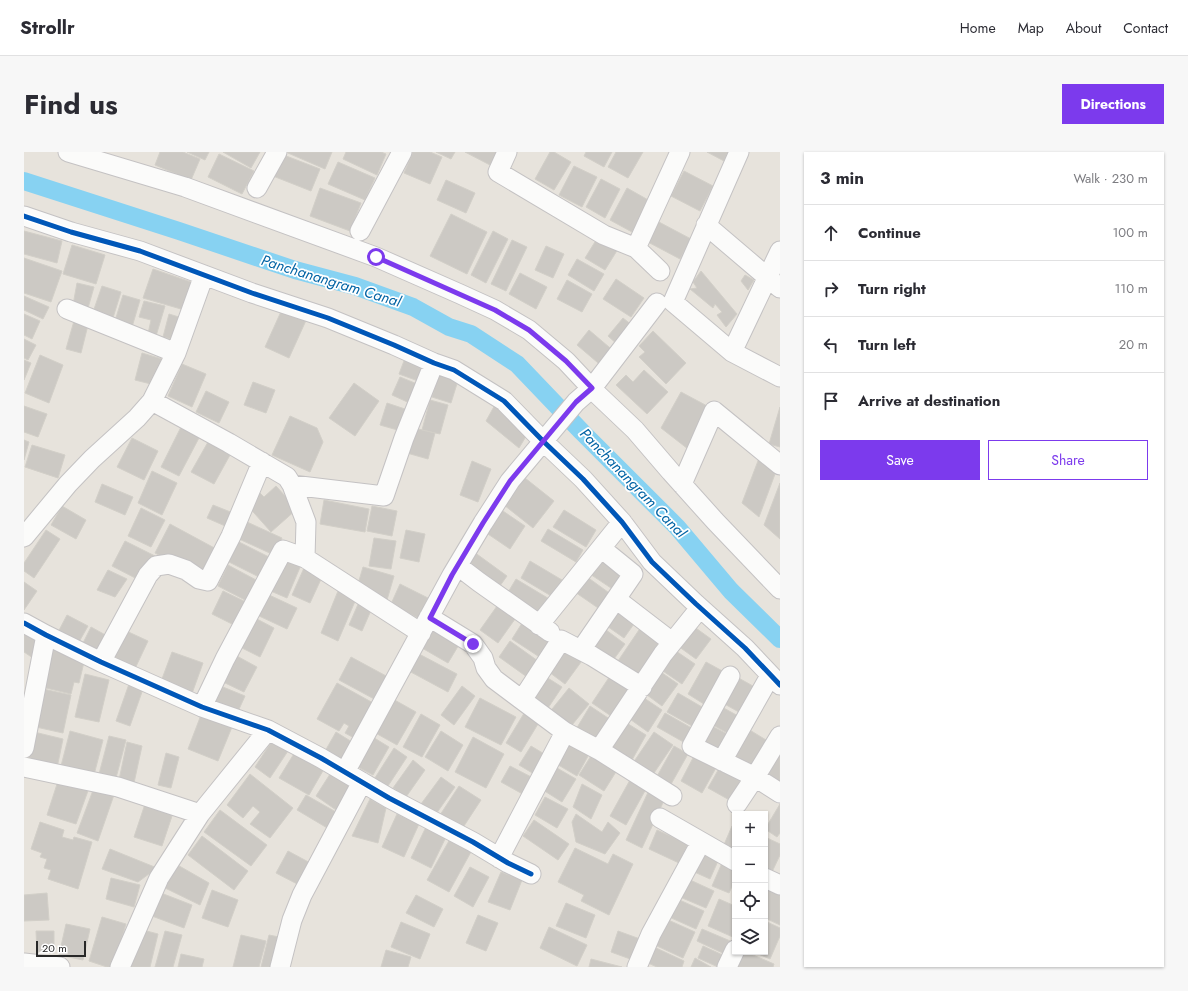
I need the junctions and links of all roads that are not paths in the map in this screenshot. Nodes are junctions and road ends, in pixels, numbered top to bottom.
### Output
1 (68, 152) edge
2 (277, 152) edge
3 (402, 152) edge
4 (507, 152) edge
5 (738, 152) edge
6 (673, 155) edge
7 (257, 188) dead end
8 (24, 216) edge
9 (706, 225) junction
10 (360, 231) dead end
11 (636, 248) junction
12 (780, 251) edge
13 (660, 270) dead end
14 (204, 275) junction
15 (774, 283) edge
16 (658, 303) dead end
17 (67, 309) dead end
18 (732, 352) junction
19 (176, 353) junction
20 (434, 363) junction
21 (780, 377) edge
22 (592, 388) junction
23 (152, 401) junction
24 (543, 441) junction
25 (262, 462) junction
26 (780, 465) edge
27 (682, 484) junction
28 (292, 485) junction
29 (622, 522) junction
30 (24, 537) edge
31 (601, 548) junction
32 (305, 558) junction
33 (458, 566) junction
34 (780, 589) edge
35 (616, 599) junction
36 (700, 608) junction
37 (24, 623) edge
38 (425, 625) junction
39 (539, 625) junction
40 (46, 635) junction
41 (561, 640) junction
42 (672, 642) junction
43 (581, 650) junction
44 (101, 662) junction
45 (730, 676) dead end
46 (775, 680) edge
47 (642, 687) junction
48 (522, 700) junction
49 (202, 707) junction
50 (268, 730) junction
51 (565, 732) junction
52 (780, 736) edge
53 (24, 748) edge
54 (599, 750) junction
55 (722, 761) junction
56 (24, 767) edge
57 (345, 772) junction
58 (755, 778) junction
59 (362, 782) junction
60 (780, 793) edge
61 (672, 796) dead end
62 (737, 804) dead end
63 (200, 814) junction
64 (660, 818) dead end
65 (701, 842) junction
66 (500, 858) junction
67 (732, 859) edge
68 (531, 874) dead end
69 (733, 955) edge
70 (24, 963) edge
71 (60, 967) edge
72 (120, 967) edge
73 (280, 967) edge
74 (637, 967) edge
75 (727, 967) edge

1 - 22 street
2 - 7 street
3 - 10 street
4 - 11 street
5 - 9 street
6 - 11 street
8 - 14 street
9 - 15 street
9 - 18 street
11 - 13 street
12 - 15 street
14 - 19 street
14 - 20 street
15 - 18 street
16 - 22 street
17 - 19 street
18 - 21 street
19 - 23 street
20 - 24 street
20 - 28 street
22 - 24 street
22 - 27 street
23 - 25 street
23 - 30 street
24 - 29 street
24 - 33 street
25 - 28 street
25 - 44 street
26 - 27 street
27 - 34 street
28 - 32 street
29 - 31 street
29 - 36 street
31 - 35 street
31 - 39 street
32 - 38 street
32 - 49 street
33 - 38 street
33 - 39 street
35 - 42 street
35 - 43 street
36 - 42 street
36 - 46 street
37 - 40 street
38 - 48 street
38 - 57 street
39 - 41 street
40 - 44 street
40 - 53 street
41 - 43 street
41 - 48 street
42 - 47 street
43 - 47 street
44 - 49 street
45 - 55 street
46 - 55 street
47 - 54 street
48 - 51 street
49 - 50 street
50 - 57 street
50 - 63 street
51 - 54 street
51 - 66 street
52 - 58 street
54 - 61 street
55 - 58 street
56 - 63 street
57 - 59 street
58 - 60 street
58 - 62 street
59 - 66 street
59 - 73 street
63 - 72 street
64 - 65 street
65 - 67 street
65 - 74 street
66 - 68 street
69 - 75 street
70 - 71 street

